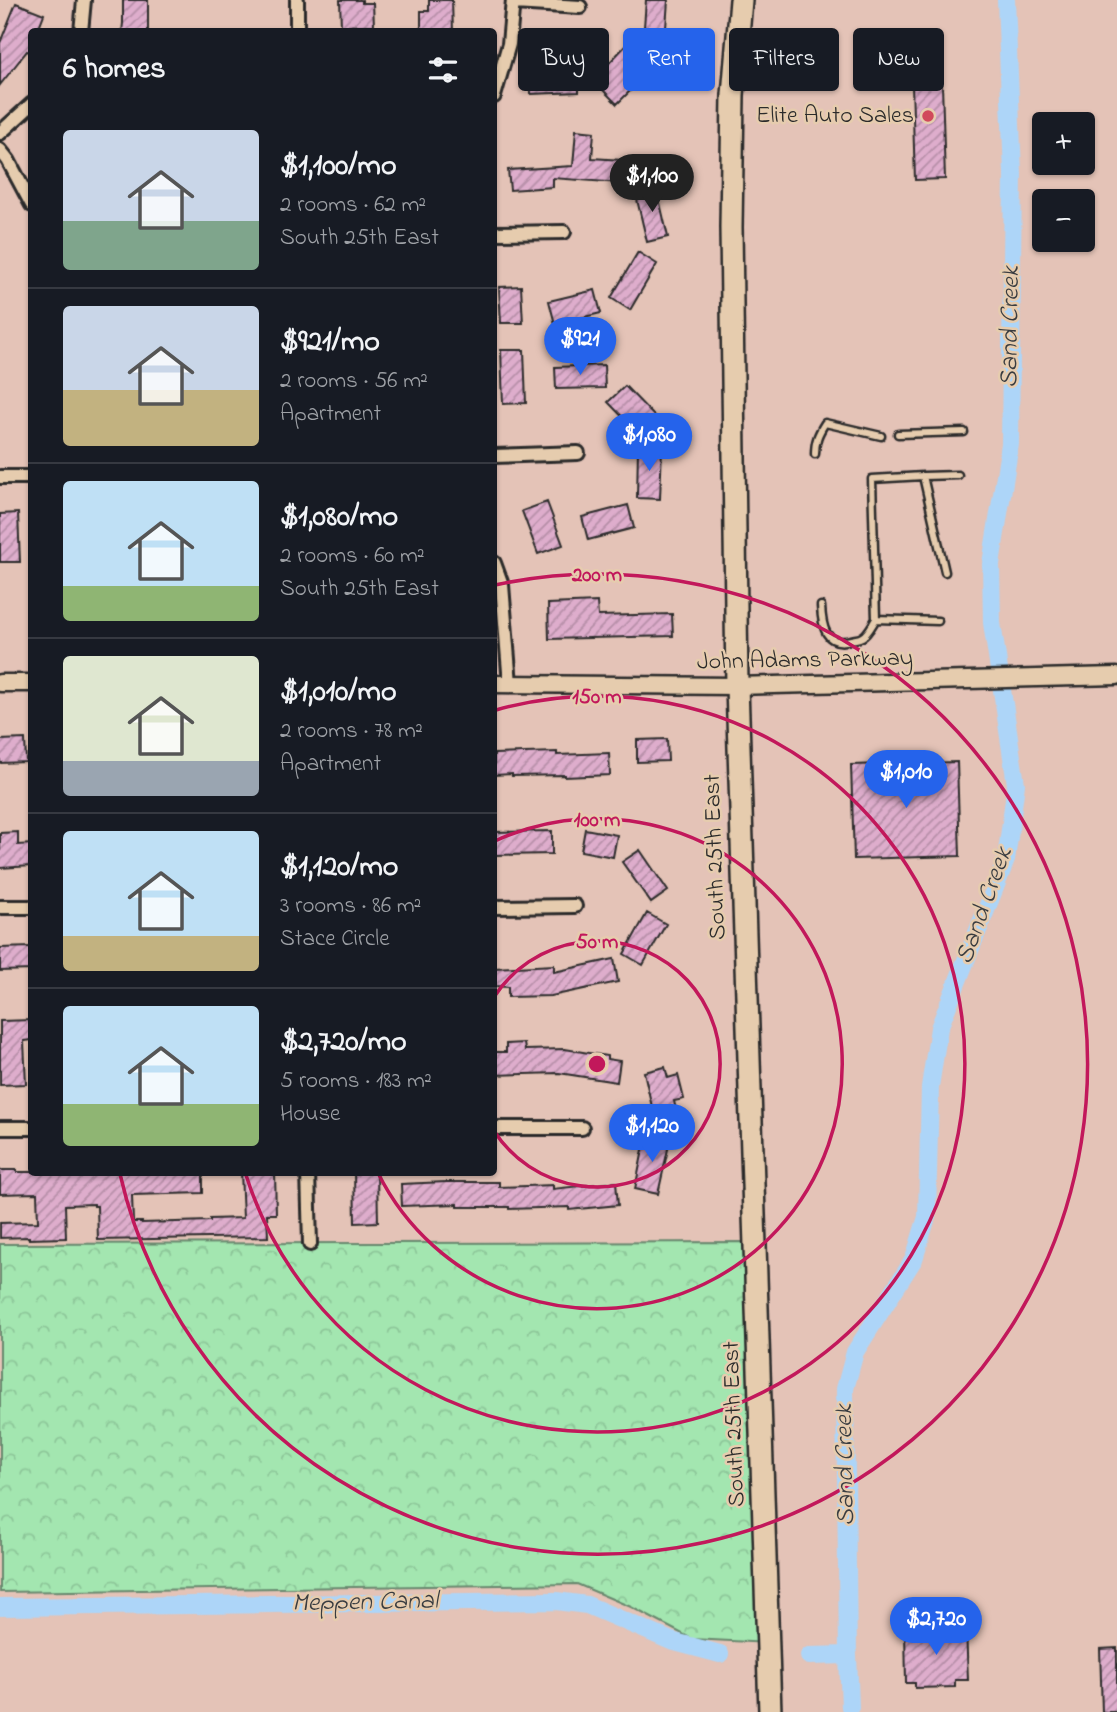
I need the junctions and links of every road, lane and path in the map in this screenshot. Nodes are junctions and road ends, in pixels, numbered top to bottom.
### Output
1 (84, 0) edge
2 (297, 0) edge
3 (741, 0) edge
4 (514, 2) edge
5 (580, 7) dead end
6 (81, 28) edge
7 (297, 28) edge
8 (497, 86) edge
9 (28, 108) edge
10 (0, 133) edge
11 (0, 150) edge
12 (28, 198) edge
13 (564, 232) dead end
14 (497, 233) edge
15 (964, 432) dead end
16 (898, 434) dead end
17 (880, 436) dead end
18 (578, 453) dead end
19 (816, 454) dead end
20 (497, 456) edge
21 (958, 475) dead end
22 (923, 476) junction
23 (0, 477) edge
24 (28, 477) edge
25 (497, 571) edge
26 (945, 572) dead end
27 (821, 606) dead end
28 (876, 620) junction
29 (938, 621) dead end
30 (1117, 676) edge
31 (0, 683) edge
32 (28, 683) edge
33 (502, 684) edge
34 (737, 686) junction
35 (575, 906) dead end
36 (0, 907) edge
37 (28, 907) edge
38 (497, 907) edge
39 (0, 1128) edge
40 (28, 1128) edge
41 (497, 1128) edge
42 (582, 1128) dead end
43 (308, 1176) edge
44 (310, 1244) dead end
45 (770, 1712) edge

1 - 6 street
2 - 7 street
3 - 34 main road, South 25th East
4 - 5 street
4 - 8 street
9 - 10 street
11 - 12 street
13 - 14 street
15 - 16 lane
17 - 19 lane
18 - 20 street
21 - 22 lane
22 - 26 lane
22 - 28 lane
23 - 24 street
25 - 33 street
27 - 28 lane
28 - 29 lane
30 - 34 street, John Adams Parkway
31 - 32 street
33 - 34 street, John Adams Parkway
34 - 45 main road, South 25th East
35 - 38 street
36 - 37 street
39 - 40 street
41 - 42 street
43 - 44 street

